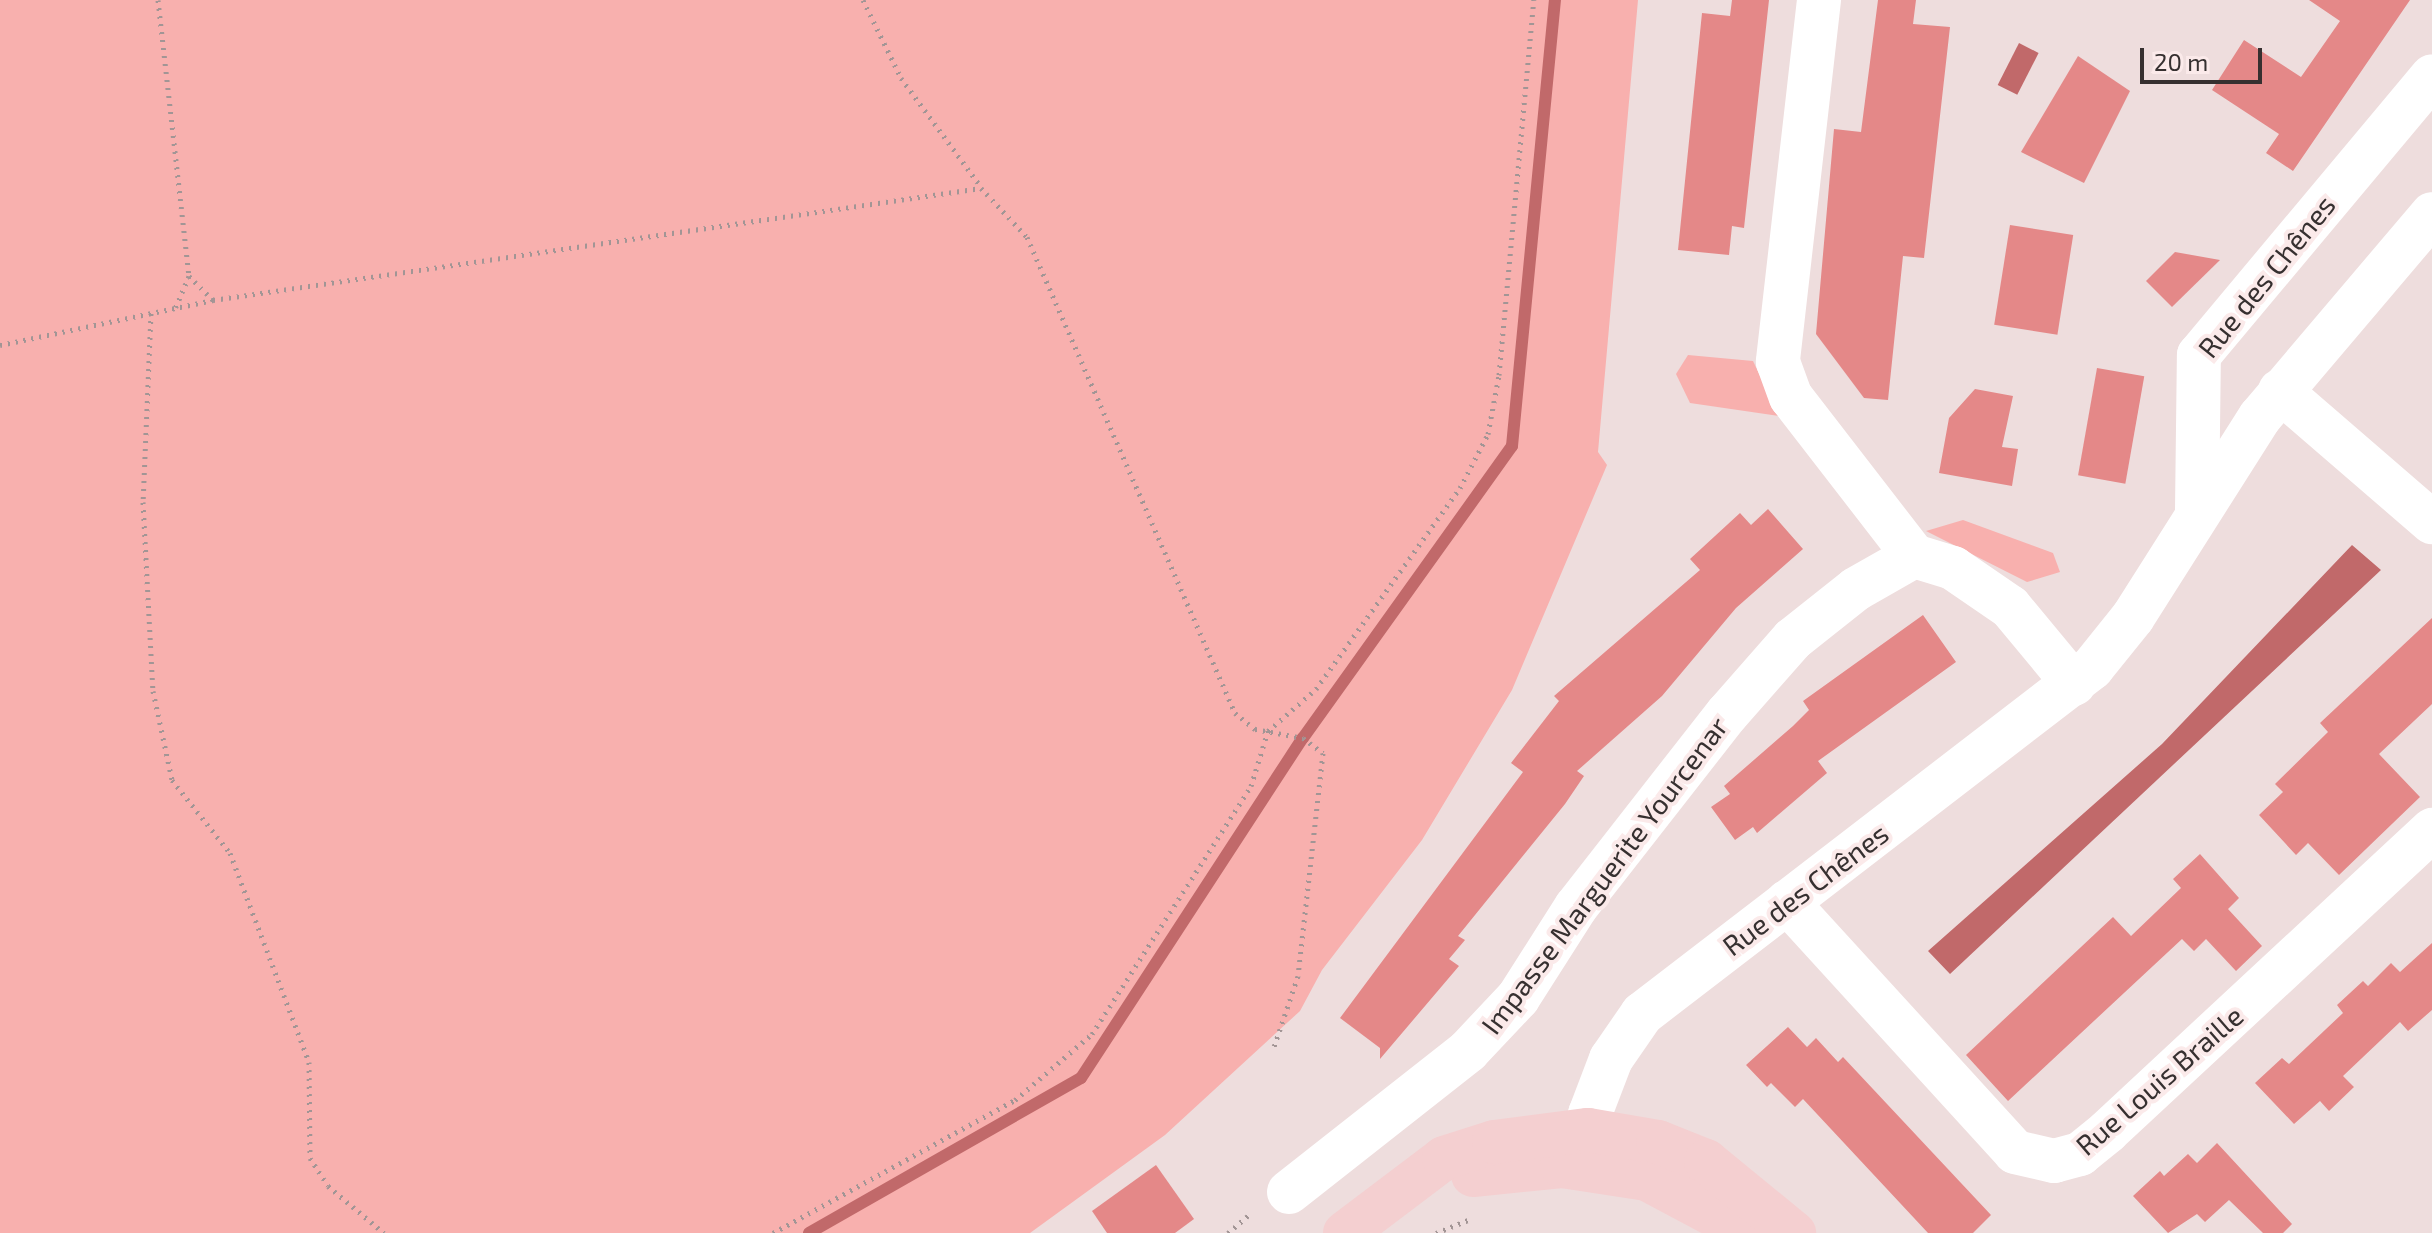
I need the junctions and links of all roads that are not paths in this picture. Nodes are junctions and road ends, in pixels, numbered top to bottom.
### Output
1 (1819, 0) edge
2 (2432, 76) edge
3 (2432, 214) edge
4 (2196, 394) junction
5 (2270, 404) junction
6 (2197, 510) junction
7 (2432, 522) edge
8 (1914, 556) junction
9 (2074, 684) junction
10 (2432, 830) edge
11 (1787, 902) junction
12 (1588, 1130) junction
13 (1647, 1179) junction
14 (1289, 1192) dead end
15 (1390, 1200) junction
16 (1345, 1233) edge
17 (1748, 1233) edge
18 (1794, 1233) edge

1 - 8 street
2 - 4 street, Rue des Chênes
3 - 5 street, Rue des Chênes
4 - 5 street
4 - 6 street, Rue des Chênes
5 - 6 street, Rue des Chênes
5 - 7 street
6 - 9 street, Rue des Chênes
8 - 9 street
8 - 14 street, Impasse Marguerite Yourcenar
9 - 11 street, Rue des Chênes
10 - 11 street, Rue Louis Braille
11 - 12 street, Rue des Chênes
12 - 13 street
12 - 15 street
12 - 18 street
13 - 15 street
13 - 17 street
15 - 16 street

